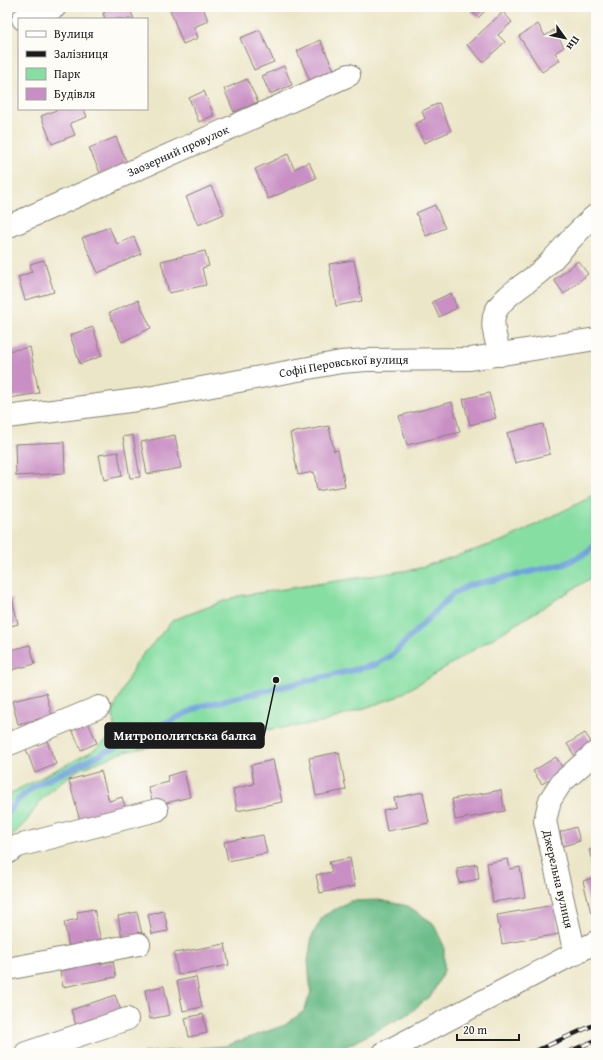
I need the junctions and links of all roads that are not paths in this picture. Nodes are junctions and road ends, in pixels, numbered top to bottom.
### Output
1 (55, 7) edge
2 (26, 18) edge
3 (18, 20) edge
4 (7, 25) edge
5 (349, 75) dead end
6 (596, 215) edge
7 (7, 227) edge
8 (596, 340) edge
9 (500, 355) junction
10 (7, 417) edge
11 (99, 707) dead end
12 (7, 745) edge
13 (596, 752) edge
14 (157, 810) dead end
15 (7, 853) edge
16 (596, 942) edge
17 (139, 944) dead end
18 (575, 954) junction
19 (7, 969) edge
20 (127, 1019) dead end
21 (26, 1053) edge
22 (384, 1053) edge

1 - 2 street
3 - 4 street
5 - 7 street, Заозерний провулок
6 - 9 street
8 - 9 street, Софіі Перовської вулиця
9 - 10 street, Софіі Перовської вулиця
11 - 12 street
13 - 18 street, Джерельна вулиця
14 - 15 street
16 - 18 street
17 - 19 street
18 - 22 street
20 - 21 street

